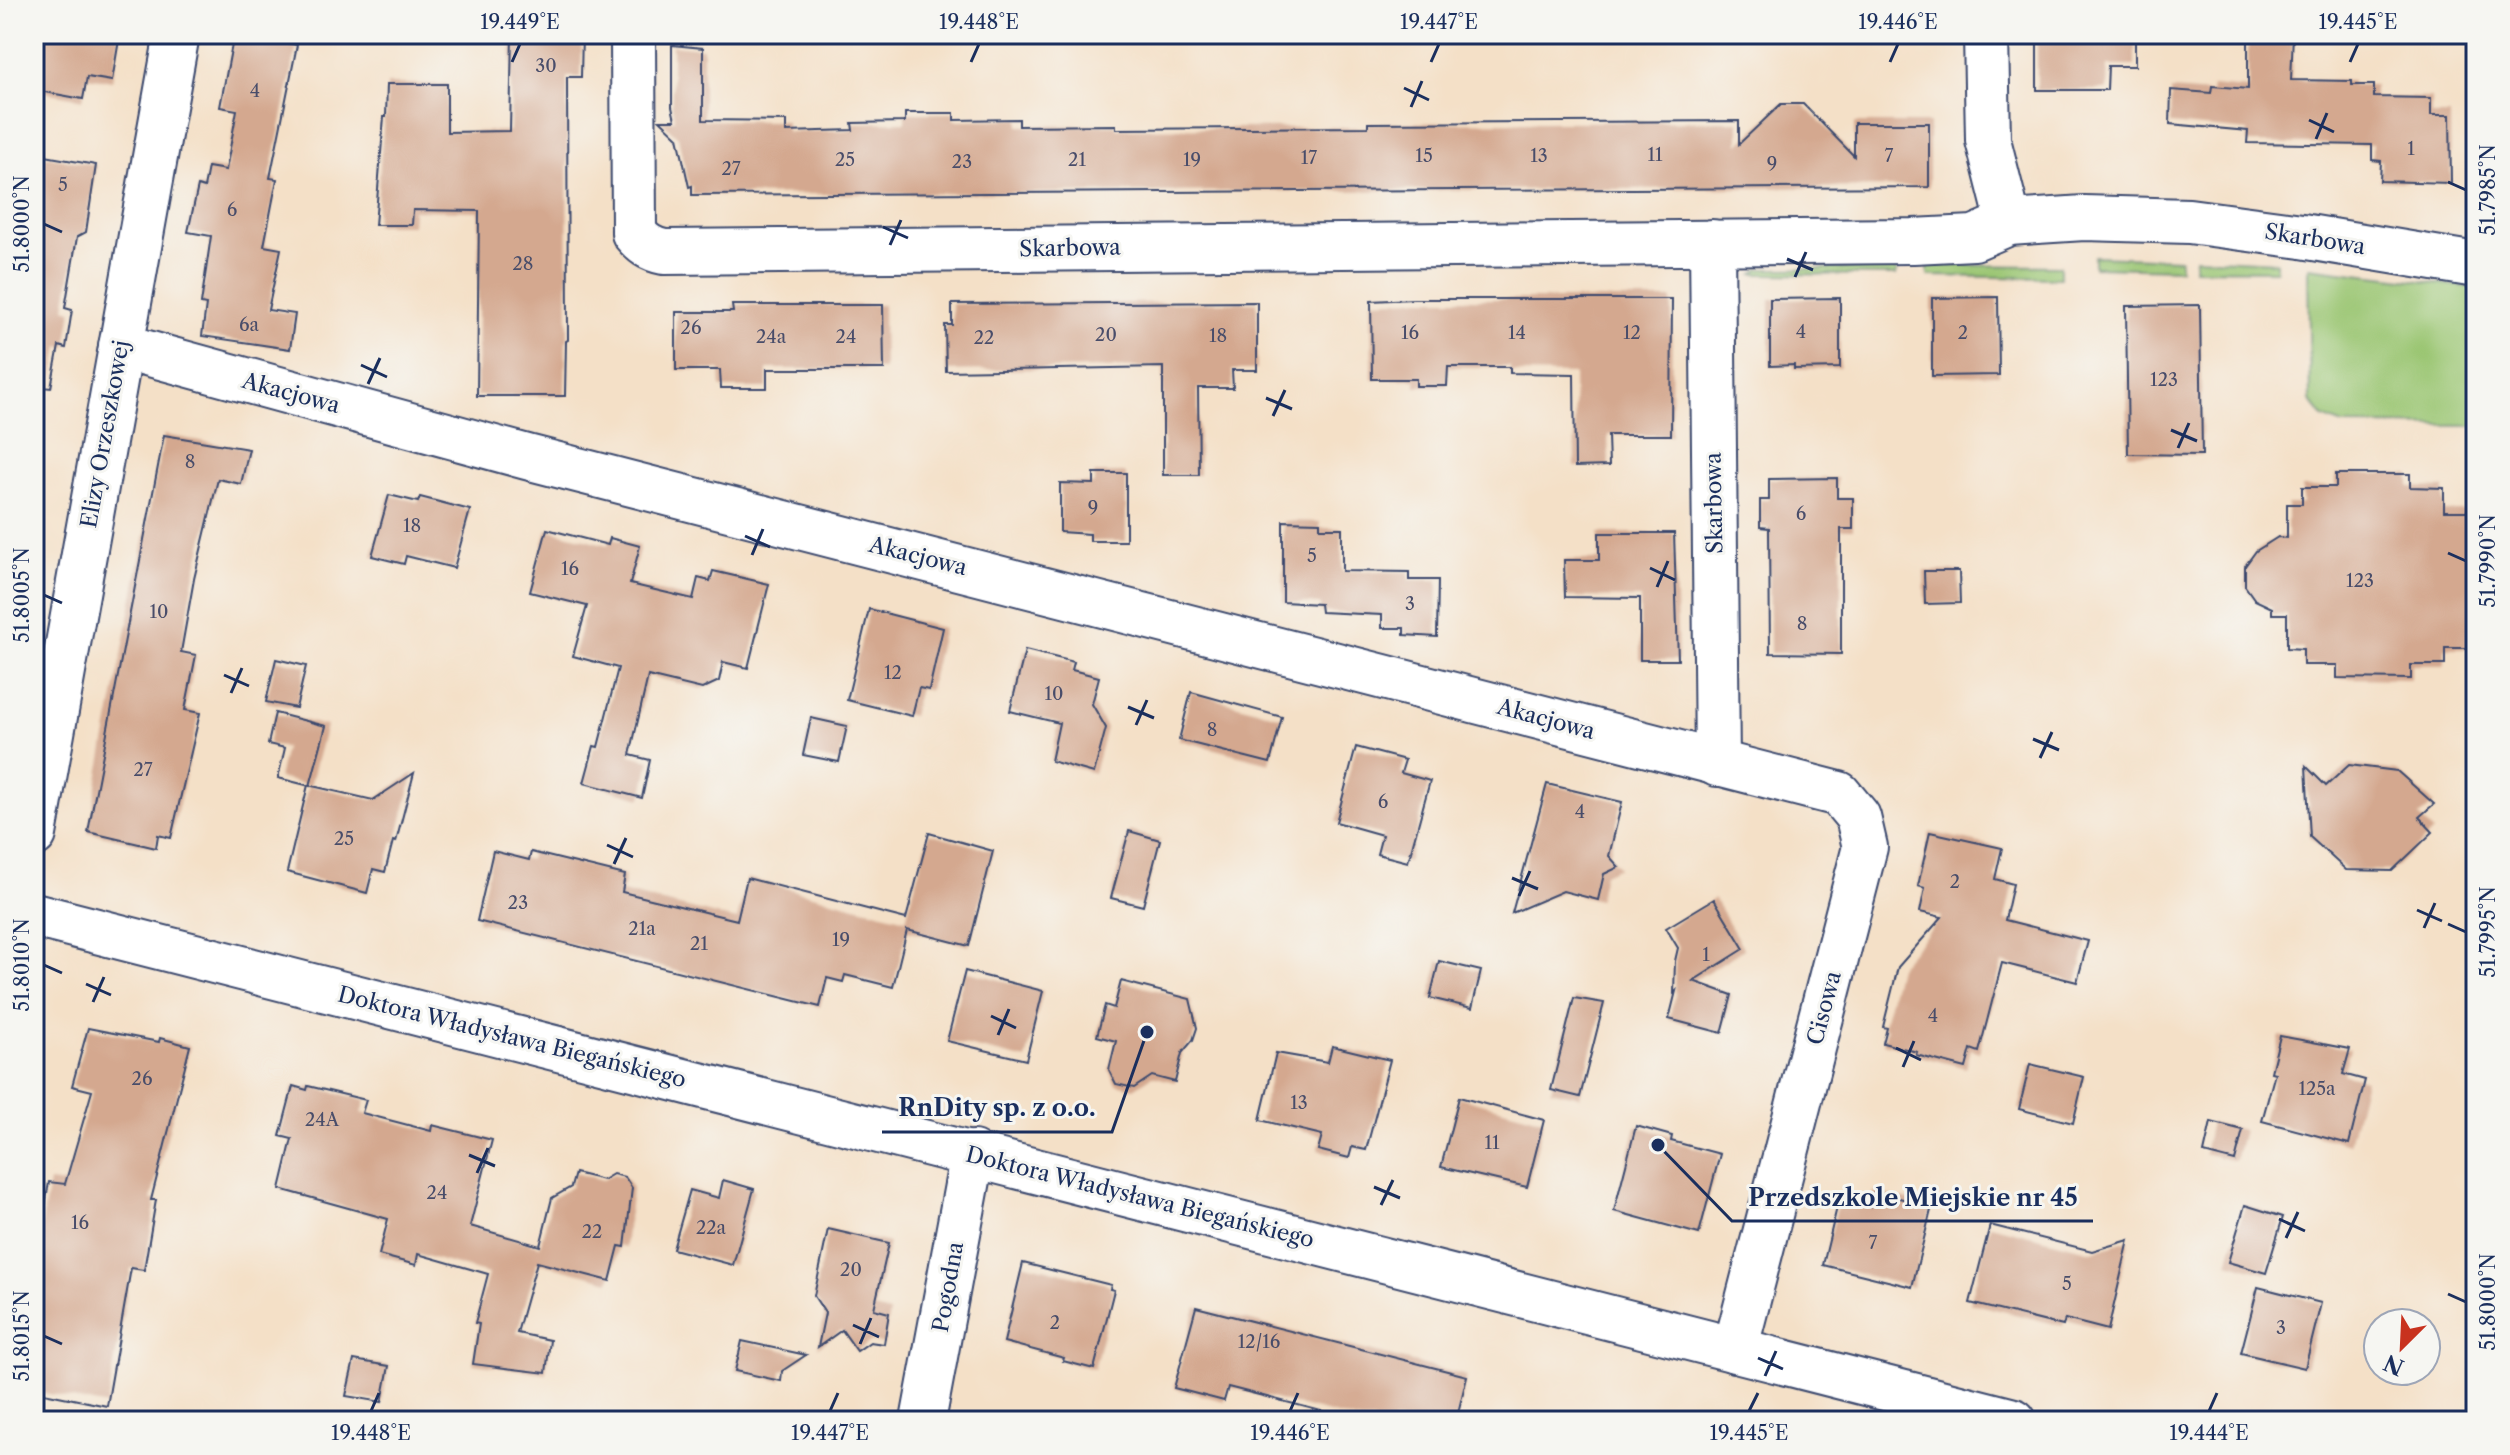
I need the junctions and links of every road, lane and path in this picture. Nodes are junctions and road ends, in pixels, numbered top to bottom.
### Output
1 (177, 34) edge
2 (633, 34) edge
3 (1986, 34) edge
4 (2009, 223) junction
5 (1712, 242) junction
6 (2476, 265) edge
7 (121, 346) junction
8 (1717, 764) junction
9 (34, 834) edge
10 (34, 915) edge
11 (973, 1153) junction
12 (1735, 1350) junction
13 (923, 1421) edge
14 (2014, 1421) edge

1 - 7 street, Elizy Orzeszkowej
2 - 5 street, Skarbowa
3 - 4 street
4 - 5 street, Skarbowa
4 - 6 street, Skarbowa
5 - 8 street, Skarbowa
7 - 8 street, Akacjowa
7 - 9 street, Elizy Orzeszkowej
8 - 12 street, Cisowa
10 - 11 street, Doktora Władysława Biegańskiego
11 - 12 street, Doktora Władysława Biegańskiego
11 - 13 street, Pogodna
12 - 14 street, Doktora Władysława Biegańskiego

